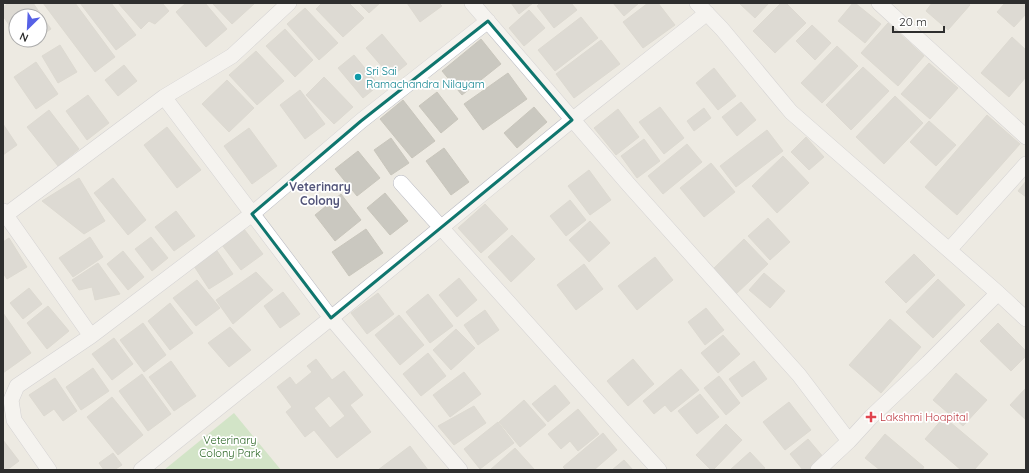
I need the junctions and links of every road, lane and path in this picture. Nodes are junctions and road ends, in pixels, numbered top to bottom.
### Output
1 (289, 3) edge
2 (472, 3) edge
3 (879, 3) edge
4 (702, 8) edge
5 (488, 21) junction
6 (164, 97) junction
7 (572, 120) junction
8 (1026, 137) edge
9 (1026, 164) edge
10 (401, 183) dead end
11 (4, 214) edge
12 (252, 214) junction
13 (442, 228) junction
14 (950, 250) junction
15 (998, 293) junction
16 (331, 318) junction
17 (1026, 320) edge
18 (91, 336) junction
19 (849, 441) junction
20 (49, 470) edge
21 (141, 470) edge
22 (460, 470) edge
23 (659, 470) edge
24 (818, 470) edge

1 - 6 street
2 - 5 street
3 - 8 street
4 - 7 street
4 - 14 street
5 - 7 street
5 - 12 street
6 - 11 street
6 - 12 street
7 - 13 street
7 - 19 street
9 - 14 street
10 - 13 street
11 - 18 street
12 - 16 street
12 - 18 street
13 - 16 street
13 - 23 street
14 - 15 street
15 - 17 street
15 - 19 street
16 - 21 street
16 - 22 street
18 - 20 street
19 - 24 street

